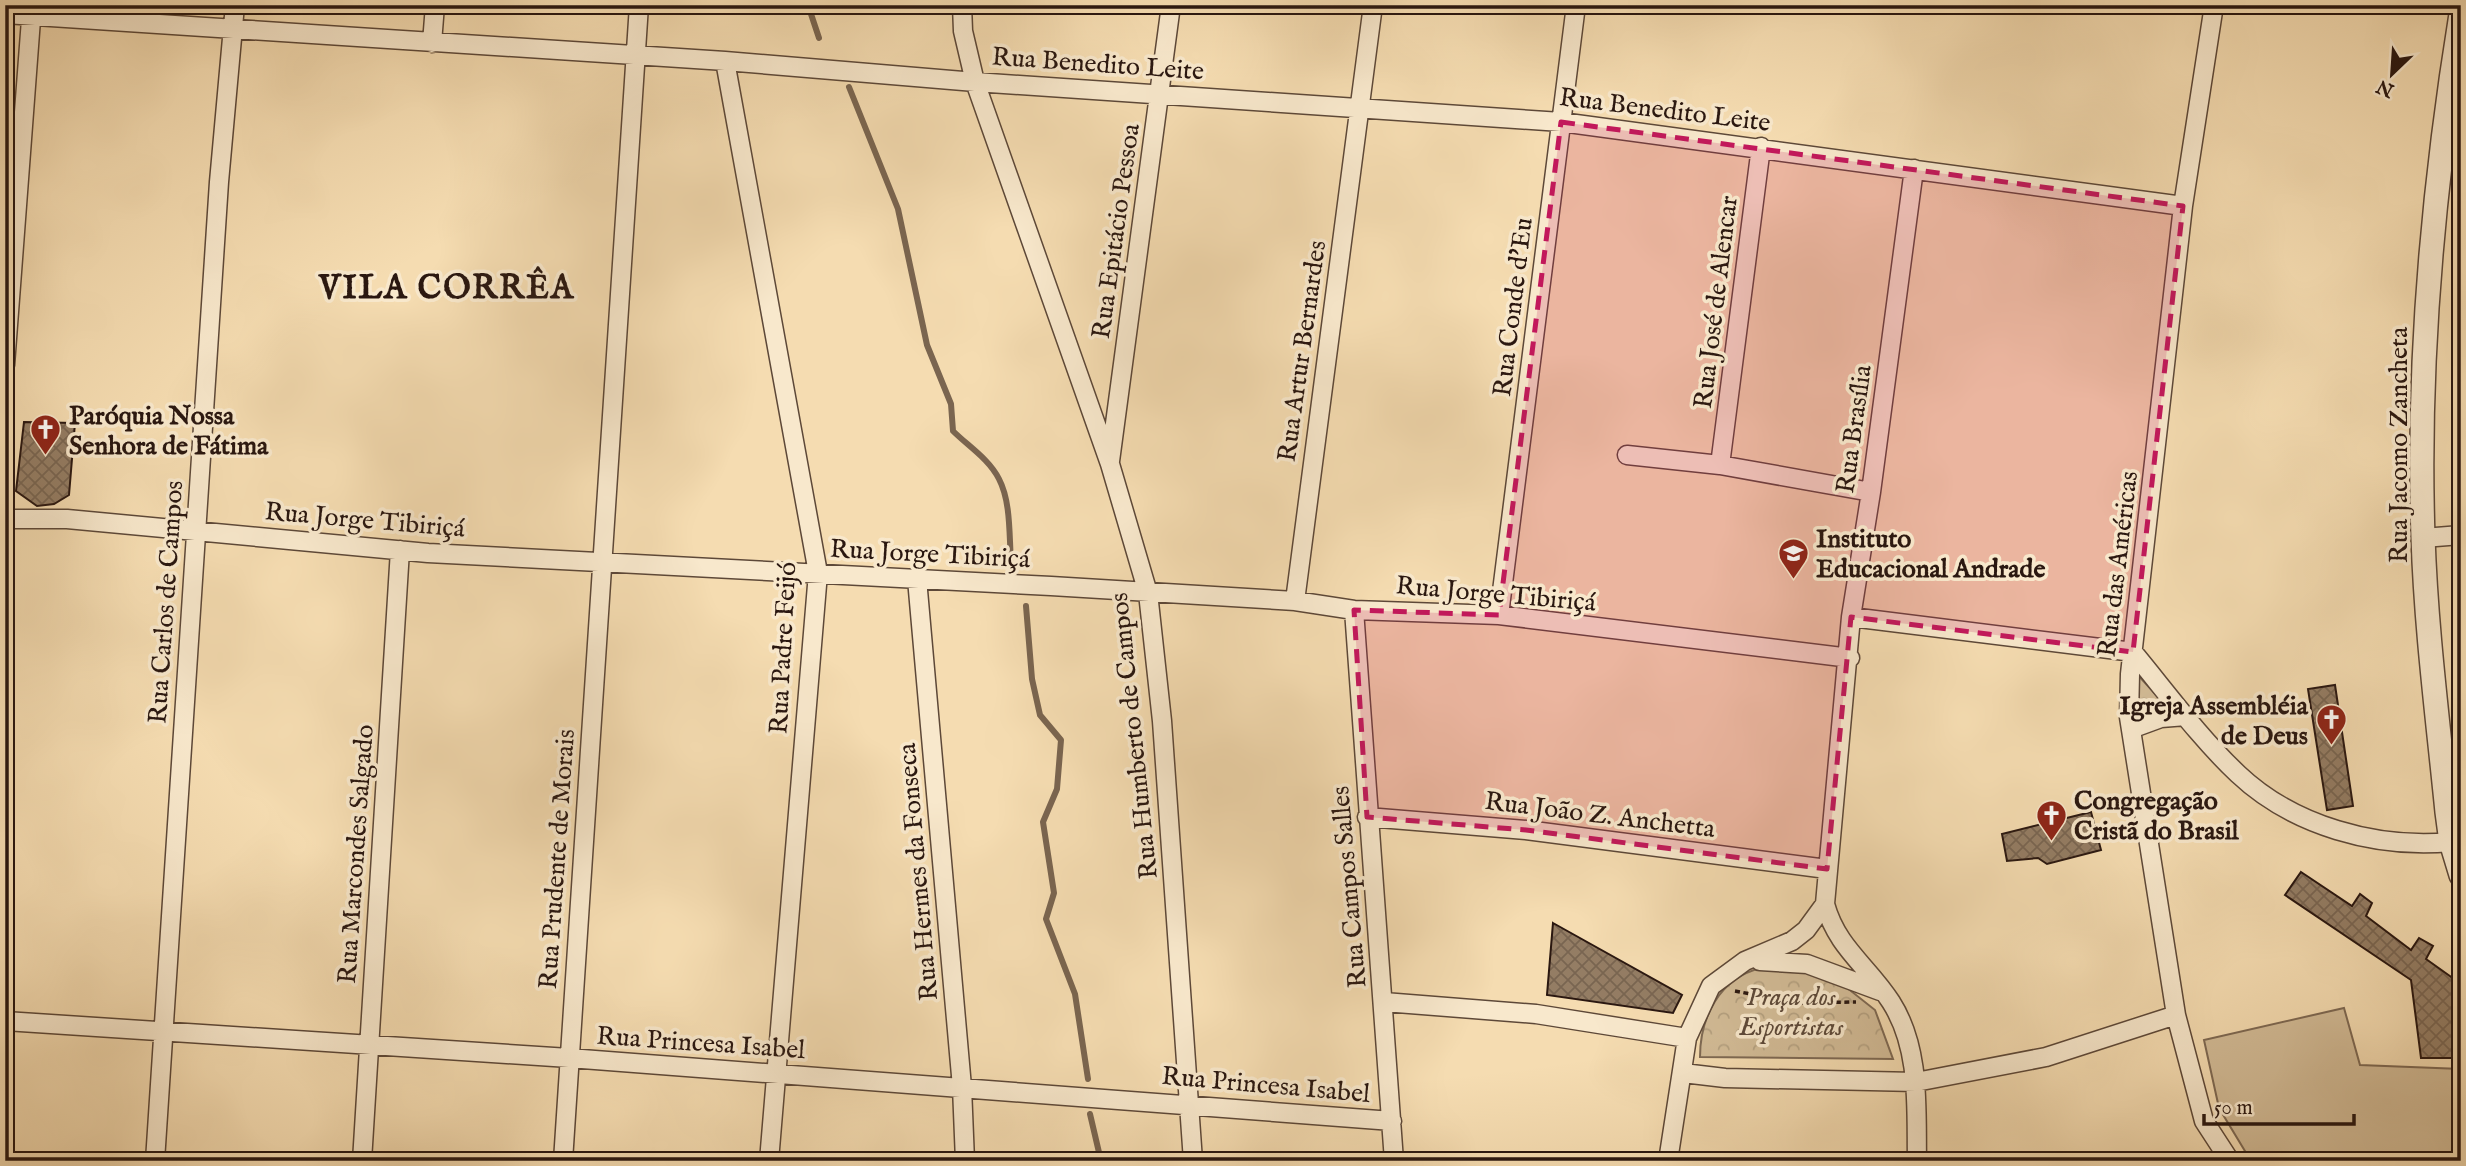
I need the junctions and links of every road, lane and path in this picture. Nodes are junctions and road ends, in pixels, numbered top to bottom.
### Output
1 (235, 5) edge
2 (435, 5) edge
3 (639, 5) edge
4 (962, 5) edge
5 (1171, 5) edge
6 (1373, 5) edge
7 (1576, 5) edge
8 (2214, 5) edge
9 (32, 10) edge
10 (5, 14) edge
11 (2461, 14) edge
12 (234, 30) junction
13 (432, 43) junction
14 (635, 57) junction
15 (725, 61) junction
16 (975, 82) junction
17 (1161, 94) junction
18 (1360, 107) junction
19 (1561, 122) junction
20 (1762, 146) junction
21 (1914, 169) junction
22 (2183, 206) junction
23 (5, 365) edge
24 (1627, 455) dead end
25 (1110, 464) junction
26 (1720, 465) junction
27 (1871, 492) junction
28 (5, 519) edge
29 (197, 530) junction
30 (2461, 535) edge
31 (2423, 538) junction
32 (400, 550) junction
33 (603, 562) junction
34 (818, 573) junction
35 (917, 579) junction
36 (1148, 593) junction
37 (1295, 601) junction
38 (1354, 610) junction
39 (1499, 615) junction
40 (1851, 617) junction
41 (2133, 652) junction
42 (1850, 658) junction
43 (2186, 716) junction
44 (2131, 730) junction
45 (1367, 817) junction
46 (2456, 840) edge
47 (1827, 869) junction
48 (2461, 875) edge
49 (1825, 904) junction
50 (1745, 961) junction
51 (1711, 986) junction
52 (1887, 996) junction
53 (1384, 1002) junction
54 (2176, 1015) junction
55 (5, 1021) edge
56 (163, 1032) junction
57 (1687, 1038) junction
58 (370, 1045) junction
59 (569, 1058) junction
60 (1683, 1073) junction
61 (774, 1074) junction
62 (1916, 1082) junction
63 (962, 1087) junction
64 (1190, 1103) junction
65 (1392, 1121) junction
66 (155, 1161) edge
67 (362, 1161) edge
68 (563, 1161) edge
69 (769, 1161) edge
70 (965, 1161) edge
71 (1194, 1161) edge
72 (1394, 1161) edge
73 (1668, 1161) edge
74 (1917, 1161) edge
75 (2230, 1161) edge

1 - 12 street, Rua Carlos de Campos
2 - 13 street
3 - 14 street, Rua Prudente de Morais
4 - 16 street, Rua Humberto de Campos
5 - 17 street, Rua Epitácio Pessoa
6 - 18 street, Rua Artur Bernardes
7 - 19 street, Rua Conde d'Eu
8 - 22 street, Rua das Américas
9 - 10 street, Rua Benedito Leite
9 - 12 street, Rua Benedito Leite
9 - 23 street
11 - 31 street, Rua Jacomo Zancheta
12 - 13 street, Rua Benedito Leite
12 - 29 street, Rua Carlos de Campos
13 - 14 street, Rua Benedito Leite
14 - 15 street, Rua Benedito Leite
14 - 33 street, Rua Prudente de Morais
15 - 16 street, Rua Benedito Leite
15 - 34 street, Rua Padre Feijó
16 - 17 street, Rua Benedito Leite
16 - 25 street, Rua Humberto de Campos
17 - 18 street, Rua Benedito Leite
17 - 25 street, Rua Epitácio Pessoa
18 - 19 street, Rua Benedito Leite
18 - 37 street, Rua Artur Bernardes
19 - 20 street, Rua Benedito Leite
19 - 39 street, Rua Conde d'Eu
20 - 21 street, Rua Benedito Leite
20 - 26 street, Rua José de Alencar
21 - 22 street, Rua Benedito Leite
21 - 27 street, Rua Brasília
22 - 41 street, Rua das Américas
24 - 26 street
25 - 36 street, Rua Humberto de Campos
26 - 27 street
27 - 40 street, Rua Brasília
28 - 29 street, Rua Jorge Tibiriçá
29 - 32 street, Rua Jorge Tibiriçá
29 - 56 street, Rua Carlos de Campos
30 - 31 street
31 - 46 street, Rua Jacomo Zancheta
32 - 33 street, Rua Jorge Tibiriçá
32 - 58 street, Rua Marcondes Salgado
33 - 34 street, Rua Jorge Tibiriçá
33 - 59 street, Rua Prudente de Morais
34 - 35 street, Rua Jorge Tibiriçá
34 - 61 street, Rua Padre Feijó
35 - 36 street, Rua Jorge Tibiriçá
35 - 63 street, Rua Hermes da Fonseca
36 - 37 street, Rua Jorge Tibiriçá
36 - 64 street, Rua Humberto de Campos
37 - 38 street, Rua Jorge Tibiriçá
38 - 39 street, Rua Jorge Tibiriçá
38 - 45 street, Rua Campos Salles
39 - 42 street, Rua Jorge Tibiriçá
40 - 41 street
40 - 42 street, Rua Brasília
41 - 43 street
41 - 44 street, Rua das Américas
42 - 47 street, Rua Brasília
43 - 44 street
43 - 46 street
44 - 54 street, Rua das Américas
45 - 47 street, Rua João Z. Anchetta
45 - 53 street, Rua Campos Salles
46 - 48 street, Rua Jacomo Zancheta
47 - 49 street, Rua Brasília
49 - 50 street
49 - 52 street
50 - 51 street
50 - 52 street
51 - 52 path
51 - 57 street
52 - 62 street
53 - 57 street
53 - 65 street, Rua Campos Salles
54 - 62 street
54 - 75 street, Rua das Américas
55 - 56 street, Rua Princesa Isabel
56 - 58 street, Rua Princesa Isabel
56 - 66 street, Rua Carlos de Campos
57 - 60 street
58 - 59 street, Rua Princesa Isabel
58 - 67 street, Rua Marcondes Salgado
59 - 61 street, Rua Princesa Isabel
59 - 68 street, Rua Prudente de Morais
60 - 62 street
60 - 73 street
61 - 63 street, Rua Princesa Isabel
61 - 69 street, Rua Padre Feijó
62 - 74 street
63 - 64 street, Rua Princesa Isabel
63 - 70 street, Rua Hermes da Fonseca
64 - 65 street, Rua Princesa Isabel
64 - 71 street, Rua Humberto de Campos
65 - 72 street, Rua Campos Salles

